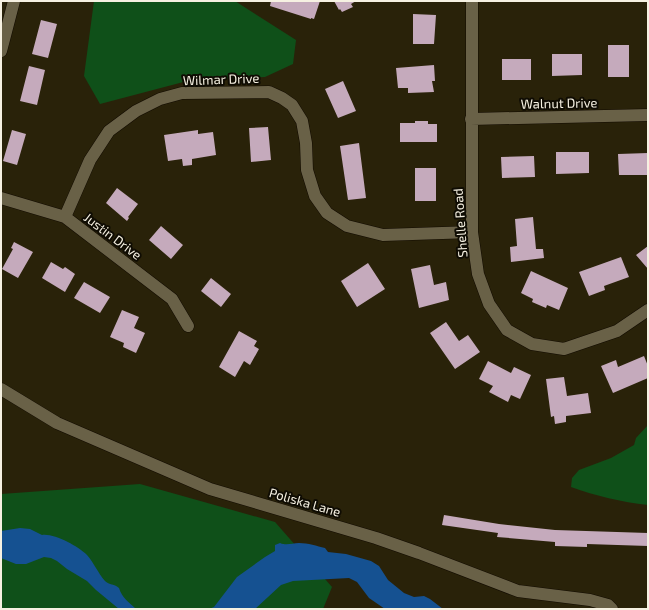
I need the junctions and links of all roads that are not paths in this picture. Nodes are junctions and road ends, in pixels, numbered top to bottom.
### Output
1 (14, 1) edge
2 (472, 1) edge
3 (1, 51) edge
4 (648, 115) edge
5 (471, 119) junction
6 (1, 198) edge
7 (65, 217) junction
8 (472, 232) junction
9 (648, 310) edge
10 (188, 326) dead end
11 (1, 389) edge
12 (612, 609) edge

1 - 3 street
2 - 5 street, Shelle Road
4 - 5 street, Walnut Drive
5 - 8 street, Shelle Road
6 - 7 street, Justin Drive
7 - 8 street, Wilmar Drive
7 - 10 street, Justin Drive
8 - 9 street, Shelle Road
11 - 12 street, Poliska Lane

